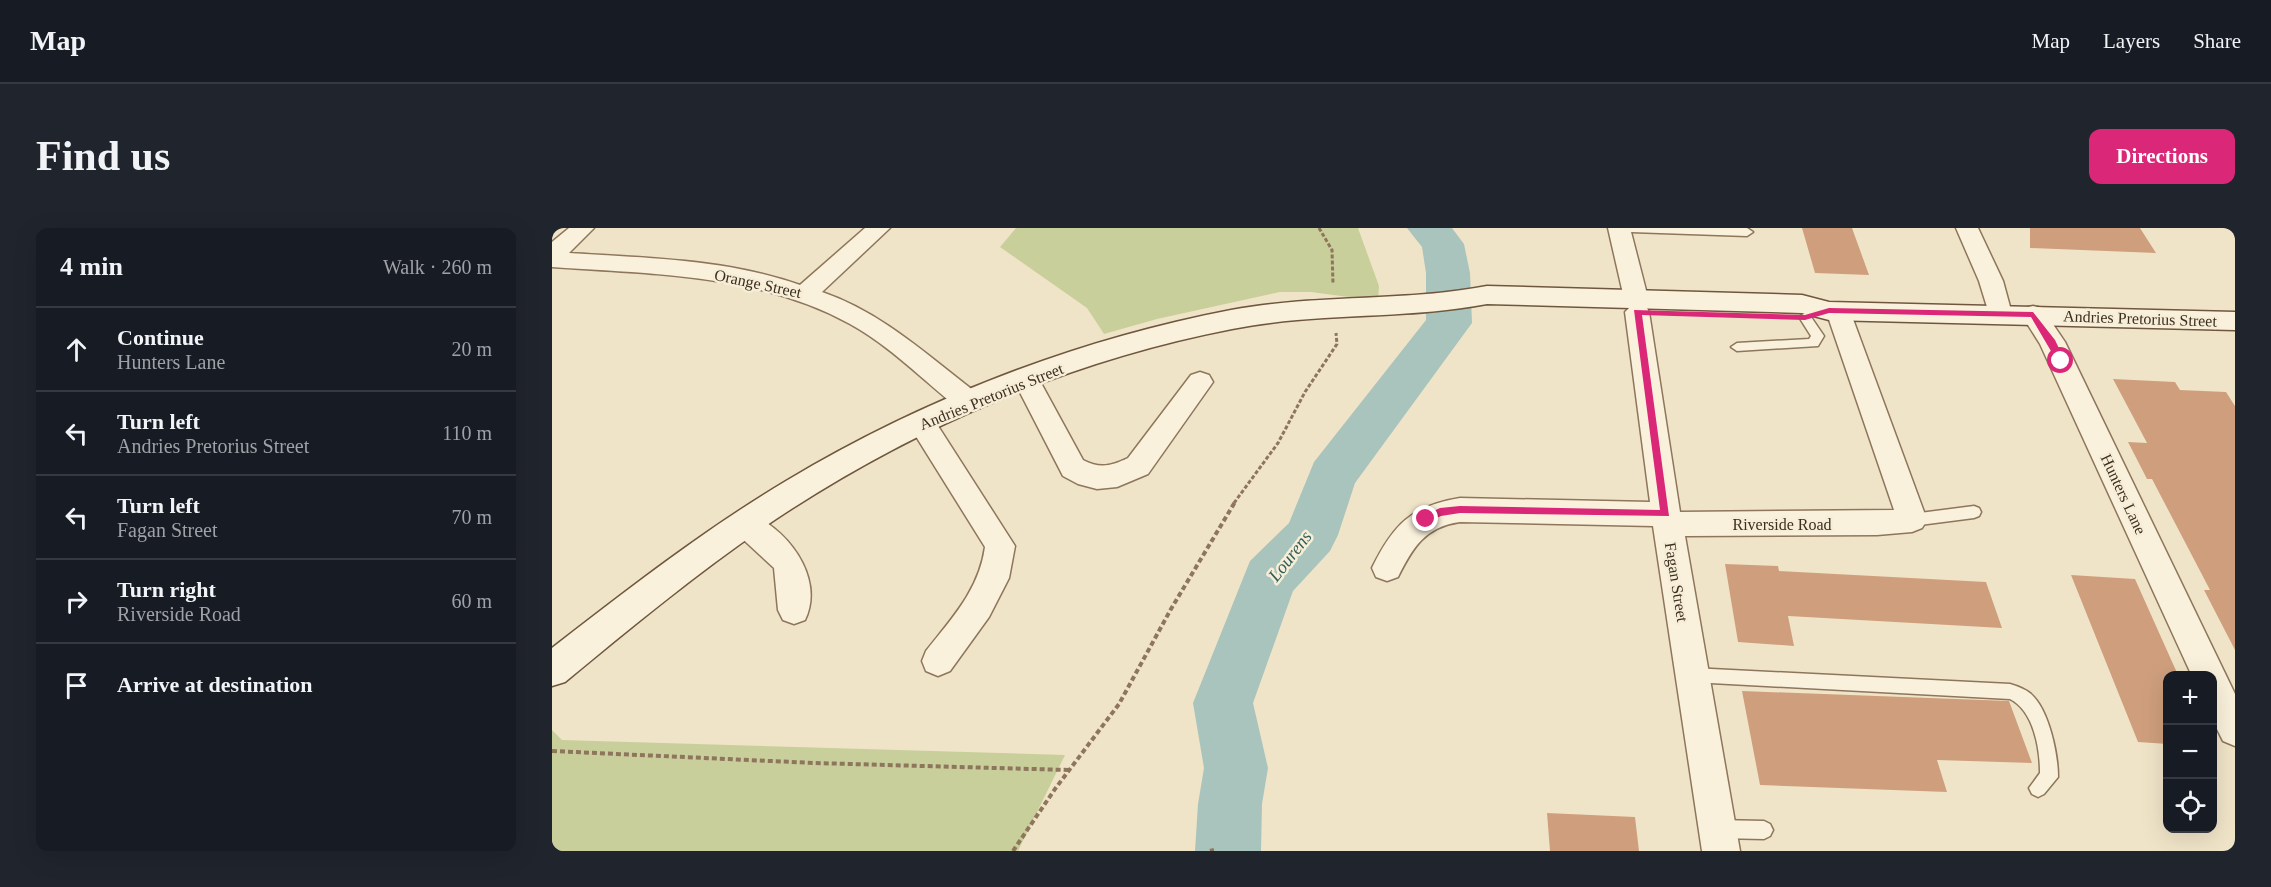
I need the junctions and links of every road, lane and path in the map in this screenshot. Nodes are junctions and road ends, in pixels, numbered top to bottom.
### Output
1 (583, 228) edge
2 (879, 228) edge
3 (1319, 228) edge
4 (1619, 228) edge
5 (1631, 228) edge
6 (1967, 228) edge
7 (1748, 232) dead end
8 (552, 257) edge
9 (807, 293) junction
10 (1636, 305) junction
11 (1348, 306) junction
12 (1824, 313) junction
13 (2000, 314) junction
14 (2033, 315) junction
15 (2235, 321) edge
16 (1737, 346) dead end
17 (1026, 379) junction
18 (1200, 382) dead end
19 (968, 401) junction
20 (921, 422) junction
21 (1974, 512) dead end
22 (1666, 519) junction
23 (1905, 521) junction
24 (745, 524) junction
25 (1387, 568) dead end
26 (794, 610) dead end
27 (938, 661) dead end
28 (552, 670) edge
29 (2207, 671) edge
30 (1692, 675) junction
31 (2217, 692) edge
32 (2235, 730) edge
33 (552, 751) edge
34 (1069, 770) junction
35 (2038, 788) dead end
36 (1764, 830) dead end
37 (1719, 840) edge
38 (1014, 851) edge

1 - 8 street
2 - 9 street
3 - 11 path
4 - 10 street, Fagan Street
5 - 7 lane
6 - 13 street
8 - 9 street, Orange Street
9 - 19 street, Orange Street
10 - 11 street, Andries Pretorius Street
10 - 12 street, Andries Pretorius Street
10 - 22 street, Fagan Street
11 - 17 street, Andries Pretorius Street
11 - 34 path
12 - 13 street, Andries Pretorius Street
12 - 16 lane
12 - 23 street
13 - 14 street, Andries Pretorius Street
14 - 15 street, Andries Pretorius Street
14 - 29 street, Hunters Lane
17 - 18 street
17 - 19 street, Andries Pretorius Street
19 - 20 street, Andries Pretorius Street
20 - 24 street, Andries Pretorius Street
20 - 27 street
21 - 23 lane
22 - 23 street, Riverside Road
22 - 25 street, Riverside Road
22 - 30 street, Fagan Street
24 - 26 street
24 - 28 street, Andries Pretorius Street
30 - 35 lane
30 - 37 street, Fagan Street
31 - 32 street
33 - 34 path
34 - 38 path
36 - 37 lane

